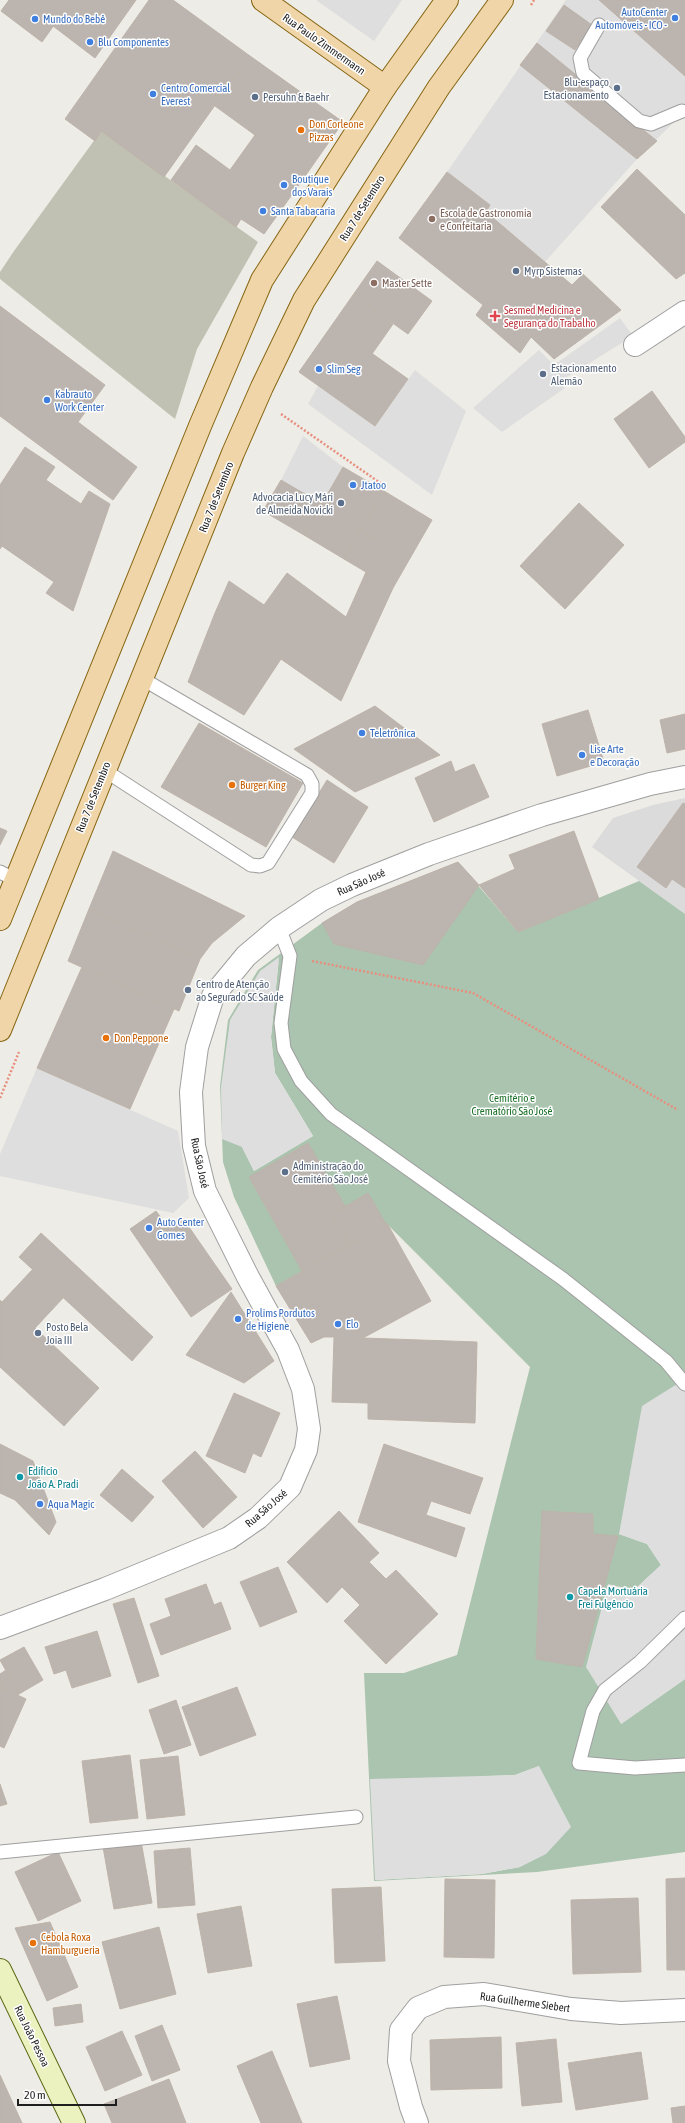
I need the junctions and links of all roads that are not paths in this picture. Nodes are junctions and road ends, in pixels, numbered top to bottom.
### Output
1 (263, 0) edge
2 (447, 0) edge
3 (502, 0) edge
4 (599, 25) dead end
5 (385, 87) junction
6 (682, 111) dead end
7 (685, 312) edge
8 (635, 345) dead end
9 (141, 678) junction
10 (104, 770) junction
11 (685, 777) edge
12 (8, 876) edge
13 (0, 919) edge
14 (279, 928) junction
15 (0, 1030) edge
16 (685, 1384) edge
17 (685, 1618) edge
18 (0, 1628) edge
19 (685, 1765) edge
20 (356, 1817) dead end
21 (0, 1852) edge
22 (0, 1970) edge
23 (685, 2010) edge
24 (74, 2123) edge
25 (418, 2123) edge

1 - 5 main road, Rua Paulo Zimmermann
2 - 5 main road
3 - 9 main road, Rua 7 de Setembro
4 - 6 lane
5 - 12 main road
7 - 8 street
9 - 10 main road, Rua 7 de Setembro
9 - 10 lane
10 - 15 main road, Rua 7 de Setembro
11 - 14 street, Rua São José
12 - 13 main road
14 - 16 lane
14 - 18 street, Rua São José
17 - 19 lane
20 - 21 lane
22 - 24 main road, Rua João Pessoa
23 - 25 street, Rua Guilherme Siebert

